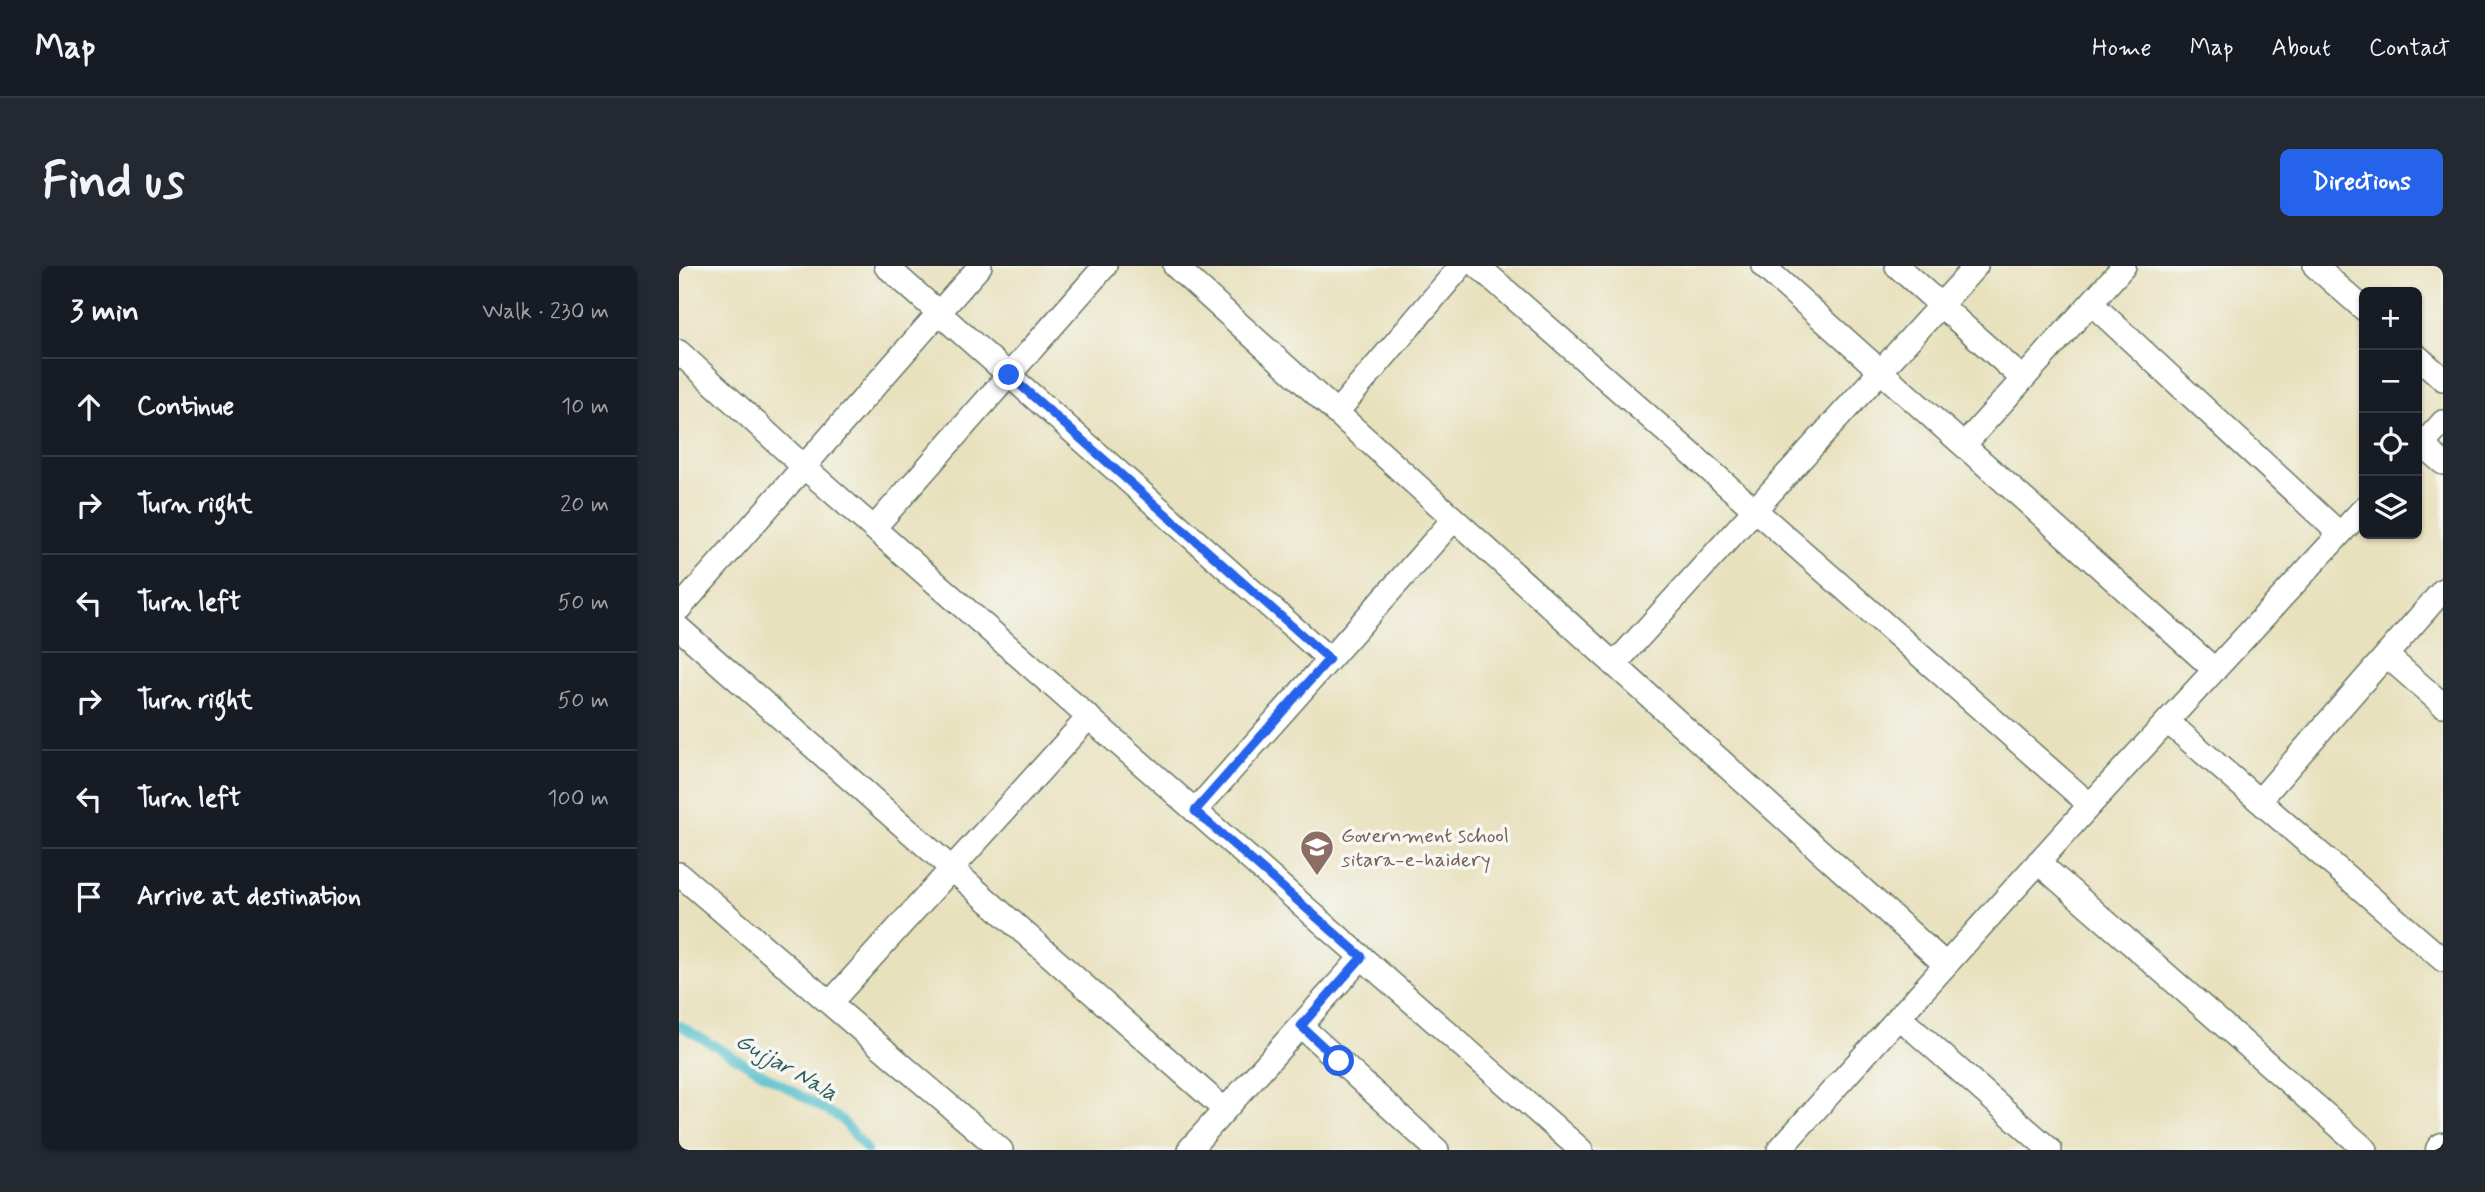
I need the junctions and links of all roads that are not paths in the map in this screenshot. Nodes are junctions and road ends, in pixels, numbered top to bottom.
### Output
1 (886, 266) edge
2 (980, 266) edge
3 (1105, 266) edge
4 (1175, 266) edge
5 (1461, 266) edge
6 (1478, 266) edge
7 (1763, 266) edge
8 (1897, 266) edge
9 (1976, 266) edge
10 (2124, 266) edge
11 (2315, 266) edge
12 (2091, 303) junction
13 (1940, 305) junction
14 (2359, 305) edge
15 (939, 313) junction
16 (679, 352) edge
17 (2422, 360) edge
18 (1881, 371) junction
19 (1009, 375) junction
20 (2023, 379) junction
21 (2443, 379) edge
22 (1336, 413) junction
23 (2443, 422) edge
24 (1964, 445) junction
25 (2422, 445) edge
26 (2422, 450) edge
27 (2443, 463) edge
28 (804, 467) junction
29 (1755, 510) junction
30 (2359, 513) edge
31 (1454, 519) junction
32 (874, 528) junction
33 (2340, 534) junction
34 (2443, 590) edge
35 (679, 609) edge
36 (679, 628) edge
37 (2386, 655) junction
38 (1329, 659) junction
39 (1613, 665) junction
40 (2215, 670) junction
41 (2443, 705) edge
42 (1089, 717) junction
43 (2168, 722) junction
44 (2259, 801) junction
45 (2089, 805) junction
46 (1195, 811) junction
47 (2038, 862) junction
48 (951, 868) junction
49 (679, 874) edge
50 (1362, 957) junction
51 (2443, 960) edge
52 (1946, 965) junction
53 (830, 1003) junction
54 (1899, 1017) junction
55 (1301, 1026) junction
56 (1225, 1110) junction
57 (1001, 1150) edge
58 (1189, 1150) edge
59 (1437, 1150) edge
60 (1581, 1150) edge
61 (1779, 1150) edge
62 (2050, 1150) edge
63 (2366, 1150) edge

1 - 15 street
2 - 15 street
3 - 19 street
4 - 22 street
5 - 22 street
6 - 29 street
7 - 18 street
8 - 13 street
9 - 13 street
10 - 12 street
11 - 14 street
12 - 20 street
12 - 33 street
13 - 18 street
13 - 20 street
15 - 19 street
15 - 28 street
16 - 28 street
17 - 21 street
18 - 24 street
18 - 29 street
19 - 32 street
19 - 38 street
20 - 24 street
22 - 31 street
23 - 25 street
24 - 40 street
26 - 27 street
28 - 32 street
28 - 35 street
29 - 39 street
29 - 45 street
30 - 33 street
31 - 38 street
31 - 39 street
32 - 42 street
33 - 40 street
34 - 37 street
36 - 48 street
37 - 41 street
37 - 44 street
38 - 46 street
39 - 52 street
40 - 43 street
42 - 46 street
42 - 48 street
43 - 44 street
43 - 45 street
44 - 51 street
45 - 47 street
46 - 50 street
47 - 52 street
47 - 63 street
48 - 53 street
48 - 56 street
49 - 53 street
50 - 55 street
50 - 60 street
52 - 54 street
53 - 57 street
54 - 61 street
54 - 62 street
55 - 56 street
55 - 59 street
56 - 58 street

